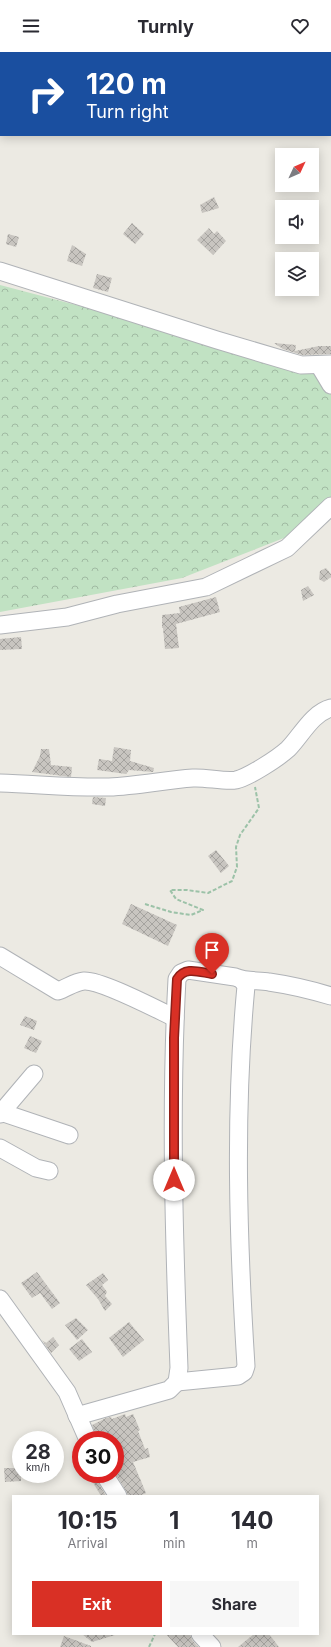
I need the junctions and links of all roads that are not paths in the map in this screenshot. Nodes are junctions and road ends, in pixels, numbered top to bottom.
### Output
1 (0, 271) edge
2 (325, 364) edge
3 (331, 385) edge
4 (331, 506) edge
5 (0, 625) edge
6 (331, 708) edge
7 (0, 783) edge
8 (0, 956) edge
9 (242, 980) junction
10 (331, 996) edge
11 (175, 1018) junction
12 (34, 1074) dead end
13 (1, 1113) edge
14 (69, 1136) dead end
15 (0, 1148) edge
16 (48, 1171) dead end
17 (0, 1299) edge
18 (177, 1382) junction
19 (77, 1416) junction
20 (84, 1431) edge
21 (110, 1483) edge
22 (117, 1495) edge
23 (201, 1635) edge
24 (212, 1647) edge

1 - 2 street
2 - 3 street
4 - 5 street
6 - 7 street
8 - 11 street
9 - 10 street
9 - 11 street
9 - 18 street
11 - 18 street
12 - 13 street
13 - 14 street
15 - 16 street
17 - 19 street
18 - 19 street
19 - 20 street
21 - 22 street
23 - 24 street

